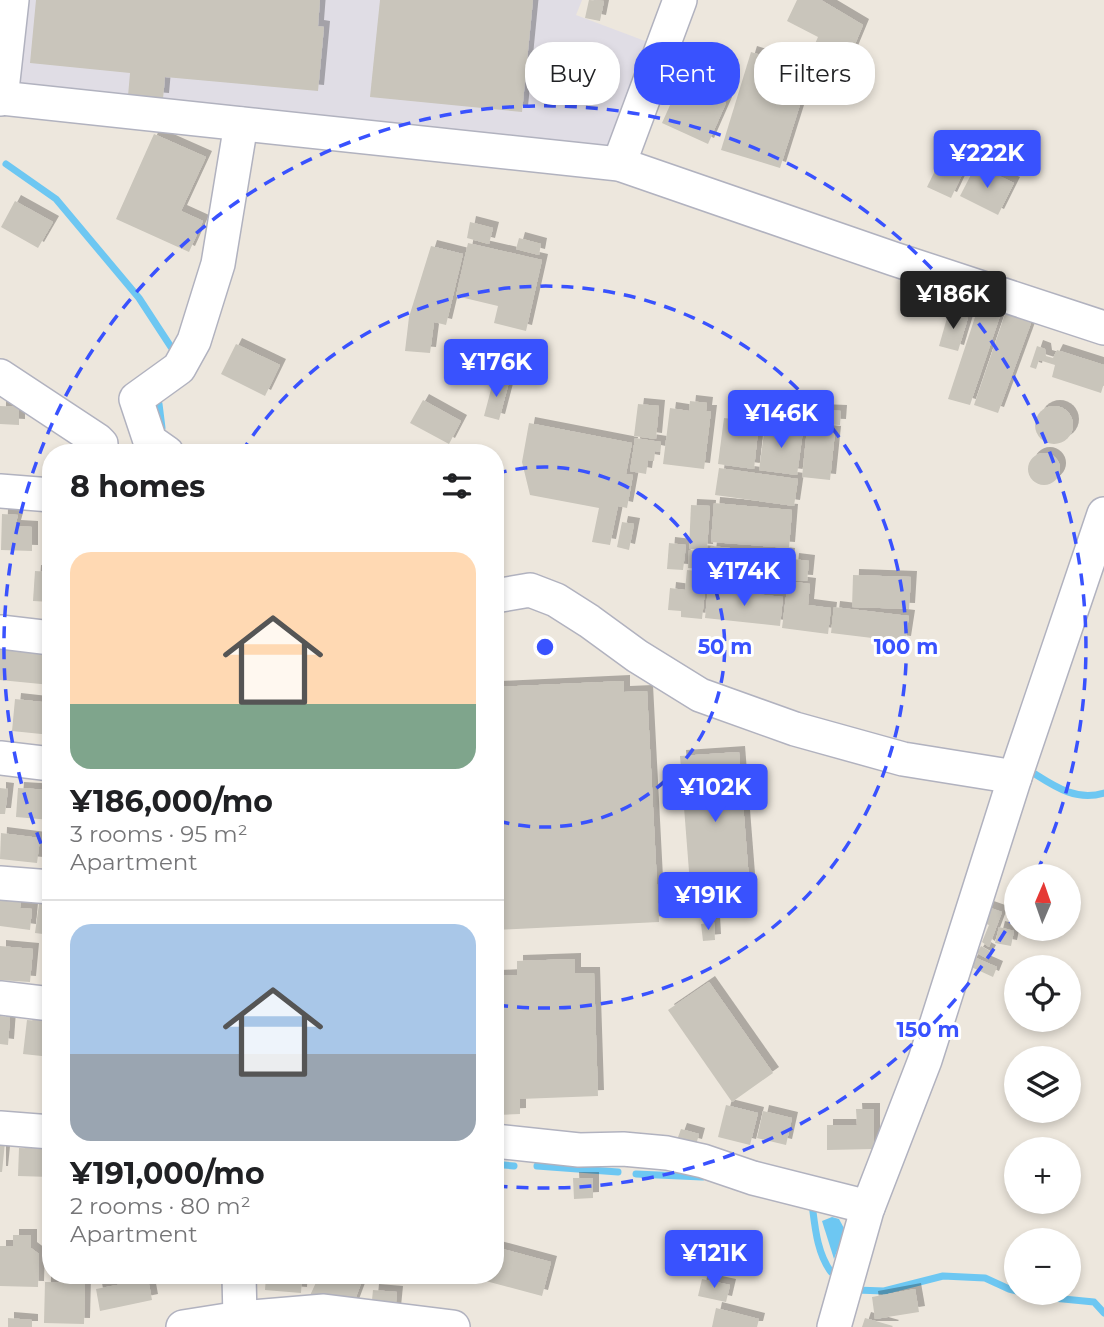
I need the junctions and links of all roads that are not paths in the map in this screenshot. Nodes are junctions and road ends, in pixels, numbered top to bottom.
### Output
1 (12, 0) edge
2 (680, 0) edge
3 (1, 98) edge
4 (241, 124) junction
5 (620, 164) junction
6 (1104, 328) edge
7 (0, 376) edge
8 (101, 444) edge
9 (154, 444) edge
10 (0, 491) edge
11 (42, 494) edge
12 (1104, 514) edge
13 (504, 594) edge
14 (0, 632) edge
15 (42, 637) edge
16 (0, 758) edge
17 (42, 763) edge
18 (1015, 777) junction
19 (0, 883) edge
20 (42, 886) edge
21 (0, 998) edge
22 (42, 1003) edge
23 (0, 1128) edge
24 (42, 1131) edge
25 (504, 1142) edge
26 (868, 1207) junction
27 (239, 1284) edge
28 (240, 1318) junction
29 (183, 1327) edge
30 (453, 1327) edge
31 (834, 1327) edge

1 - 3 street
2 - 5 street
3 - 4 street
4 - 5 street
4 - 9 street
5 - 6 street
7 - 8 street
10 - 11 street
12 - 18 street
13 - 18 street
14 - 15 street
16 - 17 street
18 - 26 street
19 - 20 street
21 - 22 street
23 - 24 street
25 - 26 street
26 - 31 street
27 - 28 street
28 - 29 street
28 - 30 street

